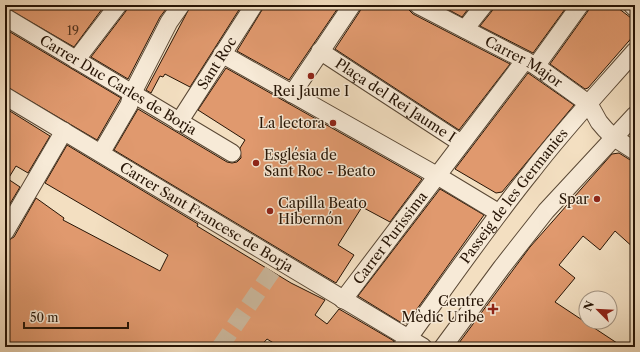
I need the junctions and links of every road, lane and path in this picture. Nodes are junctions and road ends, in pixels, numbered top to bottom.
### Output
1 (118, 5) edge
2 (181, 5) edge
3 (254, 5) edge
4 (352, 5) edge
5 (418, 5) edge
6 (484, 5) edge
7 (580, 5) edge
8 (632, 5) edge
9 (635, 8) edge
10 (5, 17) edge
11 (465, 28) junction
12 (320, 51) junction
13 (635, 51) edge
14 (222, 54) junction
15 (76, 60) junction
16 (530, 63) junction
17 (132, 94) junction
18 (292, 94) junction
19 (5, 96) edge
20 (589, 104) junction
21 (635, 115) edge
22 (179, 122) junction
23 (64, 131) junction
24 (613, 137) junction
25 (461, 143) junction
26 (635, 151) edge
27 (100, 153) junction
28 (232, 153) dead end
29 (436, 175) junction
30 (498, 213) junction
31 (5, 232) edge
32 (343, 300) junction
33 (405, 343) edge
34 (424, 347) edge
35 (443, 347) edge

1 - 15 street
2 - 17 street
3 - 14 street, Sant Roc
4 - 12 street
5 - 11 street, Carrer Major
6 - 11 street
7 - 16 street
8 - 9 street
10 - 15 street, Carrer Duc Carles de Borja
11 - 16 street, Carrer Major
12 - 18 street, Plaça del Rei Jaume I
12 - 25 street, Plaça del Rei Jaume I
13 - 20 street, Passeig de les Germanies
14 - 18 street
14 - 22 street, Sant Roc
15 - 17 street, Carrer Duc Carles de Borja
16 - 20 street, Carrer Major
16 - 25 street
17 - 22 street, Carrer Duc Carles de Borja
17 - 27 street
18 - 29 street
19 - 23 street, Carrer Sant Francesc de Borja
20 - 24 street, Carrer Major
20 - 30 street, Passeig de les Germanies
21 - 24 street
22 - 28 street, Carrer Duc Carles de Borja
23 - 27 street, Carrer Sant Francesc de Borja
23 - 31 street
24 - 26 street, Carrer Major
24 - 35 street
25 - 29 street, Plaça del Rei Jaume I
27 - 32 street, Carrer Sant Francesc de Borja
29 - 30 street
29 - 32 street, Carrer Purissima
30 - 33 street, Passeig de les Germanies
32 - 33 street, Carrer Sant Francesc de Borja
33 - 34 street, Carrer Sant Francesc de Borja

